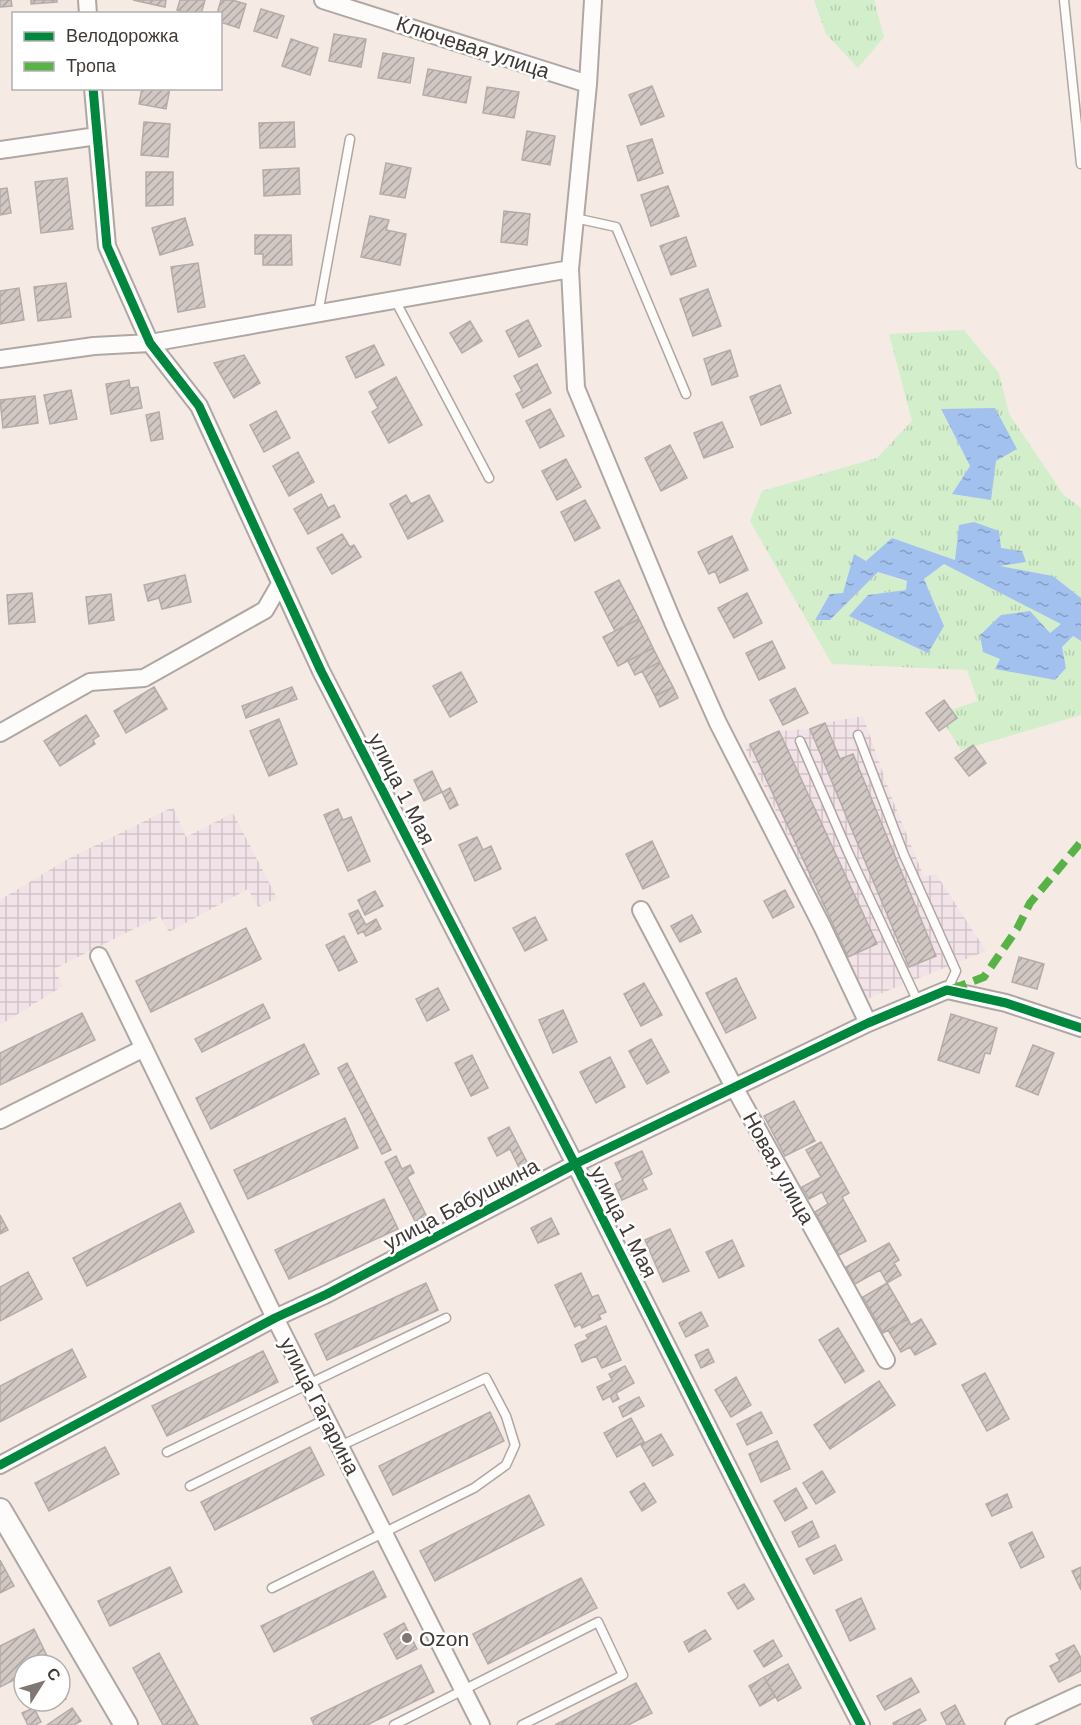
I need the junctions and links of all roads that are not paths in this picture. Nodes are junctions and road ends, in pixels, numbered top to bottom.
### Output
1 (323, 0) edge
2 (593, 0) edge
3 (1064, 0) edge
4 (588, 84) junction
5 (93, 90) edge
6 (97, 136) junction
7 (350, 139) dead end
8 (0, 150) edge
9 (1081, 164) edge
10 (575, 218) junction
11 (570, 269) junction
12 (395, 300) junction
13 (318, 314) junction
14 (150, 343) junction
15 (0, 359) edge
16 (686, 394) dead end
17 (489, 478) dead end
18 (280, 584) junction
19 (0, 733) edge
20 (858, 735) dead end
21 (800, 741) dead end
22 (641, 910) dead end
23 (99, 956) dead end
24 (947, 990) junction
25 (918, 1002) junction
26 (868, 1023) junction
27 (1081, 1028) edge
28 (144, 1048) junction
29 (734, 1087) junction
30 (0, 1120) edge
31 (575, 1164) junction
32 (275, 1318) junction
33 (446, 1318) dead end
34 (885, 1360) dead end
35 (308, 1384) junction
36 (326, 1419) junction
37 (340, 1446) junction
38 (167, 1452) dead end
39 (0, 1465) edge
40 (190, 1486) dead end
41 (0, 1510) edge
42 (384, 1533) junction
43 (272, 1588) dead end
44 (464, 1690) junction
45 (1081, 1694) edge
46 (126, 1725) edge
47 (394, 1725) edge
48 (482, 1725) edge
49 (522, 1725) edge
50 (861, 1725) edge
51 (1014, 1725) edge

1 - 4 street, Ключевая улица
2 - 4 street
3 - 9 lane
4 - 10 street
5 - 6 street, улица 1 Мая
6 - 8 street
6 - 14 street, улица 1 Мая
7 - 13 lane
10 - 11 street
10 - 16 lane
11 - 12 street
11 - 26 street
12 - 13 street
12 - 17 lane
13 - 14 street
14 - 15 street
14 - 18 street, улица 1 Мая
18 - 19 street
18 - 31 street, улица 1 Мая
20 - 24 lane
21 - 25 lane
22 - 29 street, Новая улица
23 - 28 street, улица Гагарина
24 - 25 street, улица Бабушкина
24 - 27 street
25 - 26 street, улица Бабушкина
26 - 29 street, улица Бабушкина
28 - 30 street
28 - 32 street, улица Гагарина
29 - 31 street, улица Бабушкина
29 - 34 street, Новая улица
31 - 32 street, улица Бабушкина
31 - 50 street, улица 1 Мая
32 - 35 street, улица Гагарина
32 - 39 street, улица Бабушкина
33 - 35 lane
35 - 36 street, улица Гагарина
35 - 38 lane
36 - 37 street, улица Гагарина
36 - 40 lane
37 - 42 street, улица Гагарина
37 - 42 lane
41 - 46 street
42 - 43 lane
42 - 44 street, улица Гагарина
44 - 47 lane
44 - 48 street, улица Гагарина
44 - 49 lane
45 - 51 street

